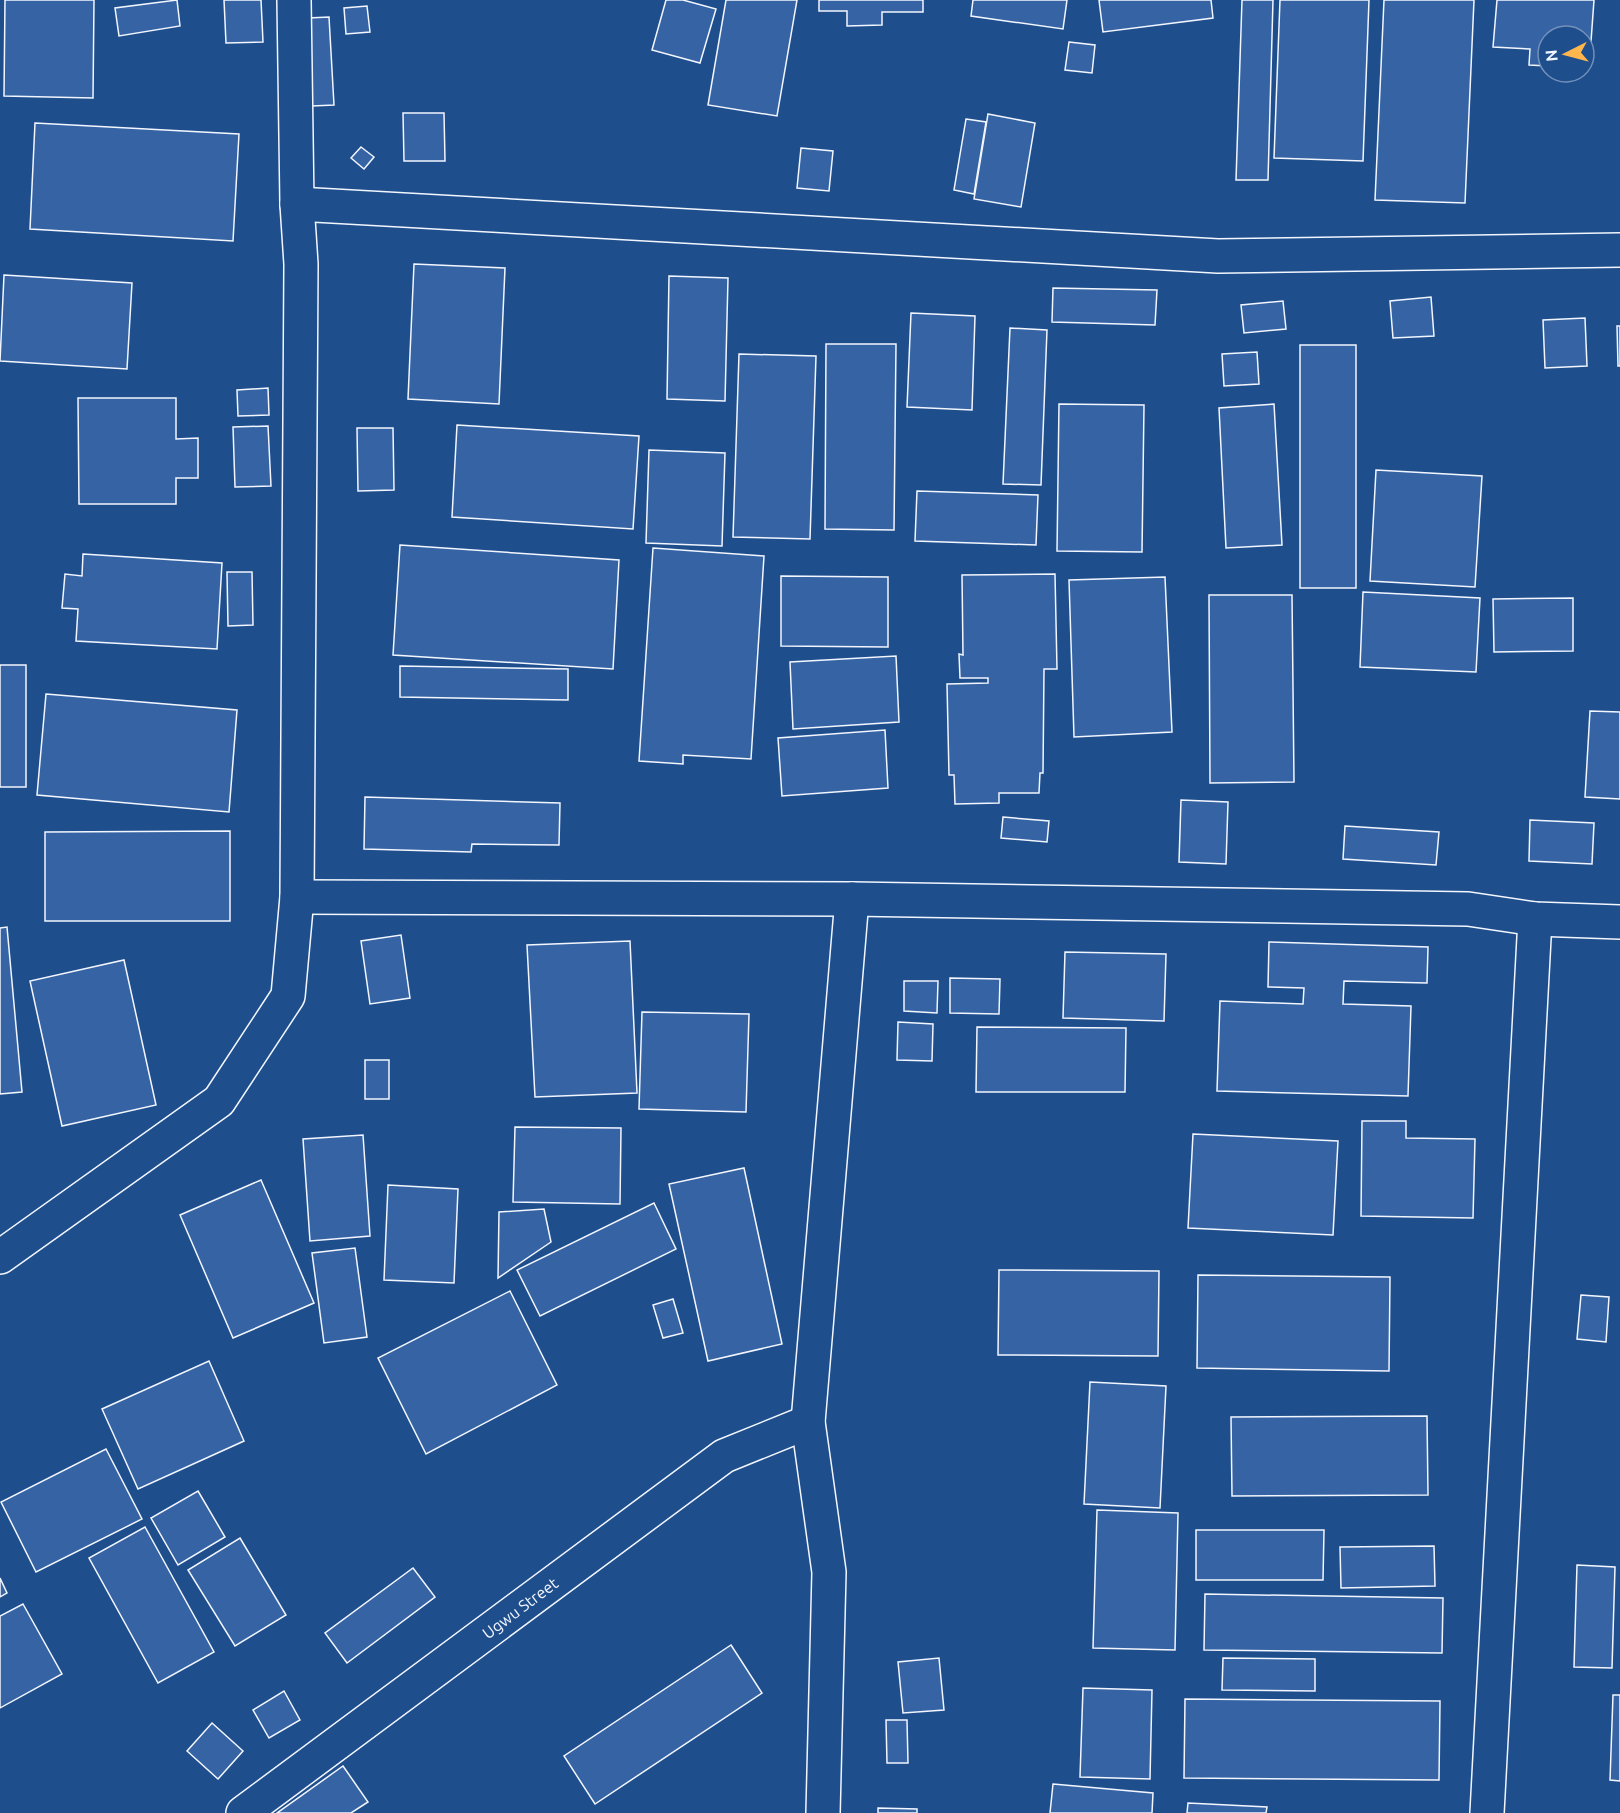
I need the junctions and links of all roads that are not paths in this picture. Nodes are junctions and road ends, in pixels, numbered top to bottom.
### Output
1 (294, 0) edge
2 (297, 204) junction
3 (1620, 250) edge
4 (297, 897) junction
5 (852, 899) junction
6 (1535, 919) junction
7 (1620, 922) edge
8 (0, 1257) edge
9 (808, 1422) junction
10 (243, 1813) edge
11 (824, 1813) edge
12 (1487, 1813) edge

1 - 2 street
2 - 3 street
2 - 4 street
4 - 5 street
4 - 8 street
5 - 6 street
5 - 9 street
6 - 7 street
6 - 12 street
9 - 10 street, Ugwu Street
9 - 11 street

